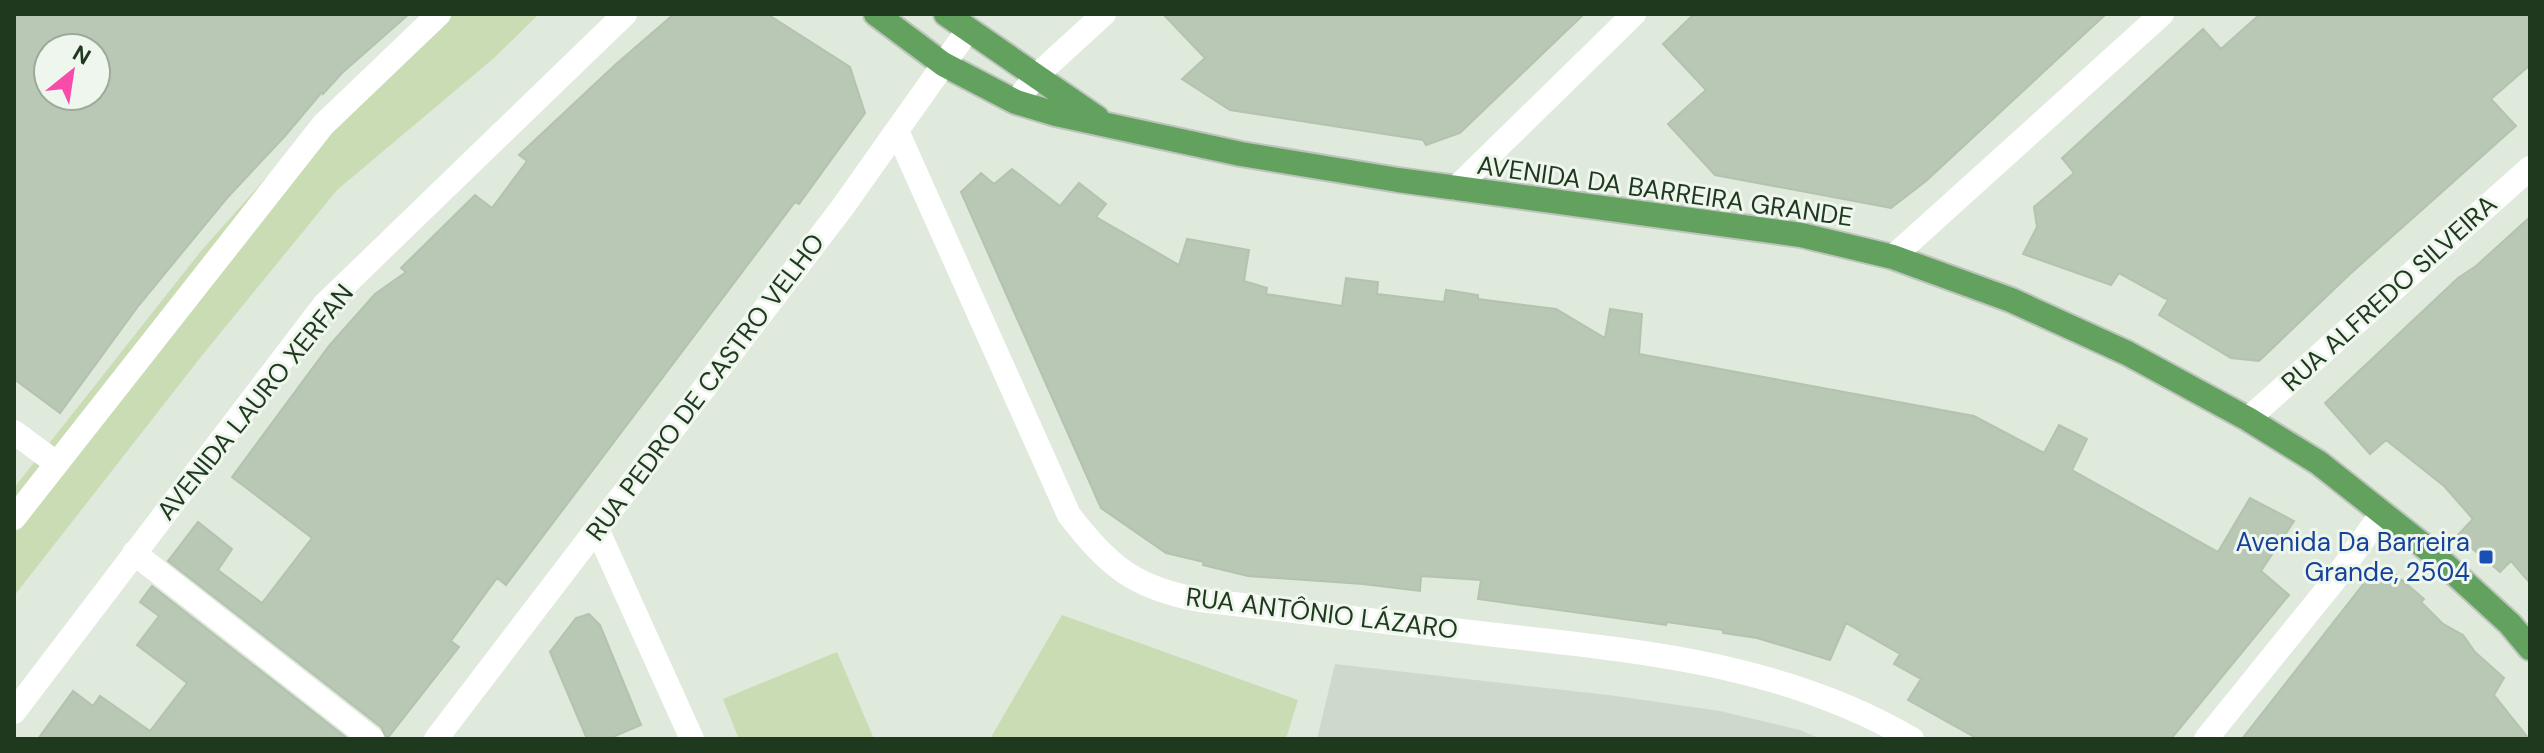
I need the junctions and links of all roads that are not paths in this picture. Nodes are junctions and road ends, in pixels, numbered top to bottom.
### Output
1 (439, 14) edge
2 (625, 14) edge
3 (876, 14) edge
4 (946, 14) edge
5 (1104, 14) edge
6 (1634, 14) edge
7 (2162, 14) edge
8 (968, 30) junction
9 (943, 64) junction
10 (1035, 77) junction
11 (1016, 102) junction
12 (1109, 126) junction
13 (897, 131) junction
14 (2530, 168) edge
15 (1456, 188) junction
16 (1893, 257) junction
17 (2248, 419) junction
18 (14, 432) edge
19 (56, 463) junction
20 (2382, 513) junction
21 (14, 518) edge
22 (597, 529) junction
23 (134, 553) junction
24 (2530, 648) edge
25 (14, 712) edge
26 (372, 739) edge
27 (436, 739) edge
28 (692, 739) edge
29 (1912, 739) edge
30 (2206, 739) edge

1 - 19 street
2 - 23 street, AVENIDA LAURO XERFAN
3 - 9 main road, AVENIDA DA BARREIRA GRANDE
4 - 8 main road, AVENIDA DA BARREIRA GRANDE
5 - 10 street
6 - 15 street
7 - 16 street
8 - 9 street, RUA PEDRO DE CASTRO VELHO
8 - 10 main road, AVENIDA DA BARREIRA GRANDE
9 - 11 main road, AVENIDA DA BARREIRA GRANDE
9 - 13 street, RUA PEDRO DE CASTRO VELHO
10 - 11 street
10 - 12 main road, AVENIDA DA BARREIRA GRANDE
11 - 12 main road, AVENIDA DA BARREIRA GRANDE
12 - 15 main road, AVENIDA DA BARREIRA GRANDE
13 - 22 street, RUA PEDRO DE CASTRO VELHO
13 - 29 street, RUA ANTÔNIO LÁZARO
14 - 17 street, RUA ALFREDO SILVEIRA
15 - 16 main road, AVENIDA DA BARREIRA GRANDE
16 - 17 main road, AVENIDA DA BARREIRA GRANDE
17 - 20 main road, AVENIDA DA BARREIRA GRANDE
18 - 19 street
19 - 21 street
20 - 24 main road, AVENIDA DA BARREIRA GRANDE
20 - 30 street
22 - 27 street, RUA PEDRO DE CASTRO VELHO
22 - 28 street
23 - 25 street, AVENIDA LAURO XERFAN
23 - 26 street

